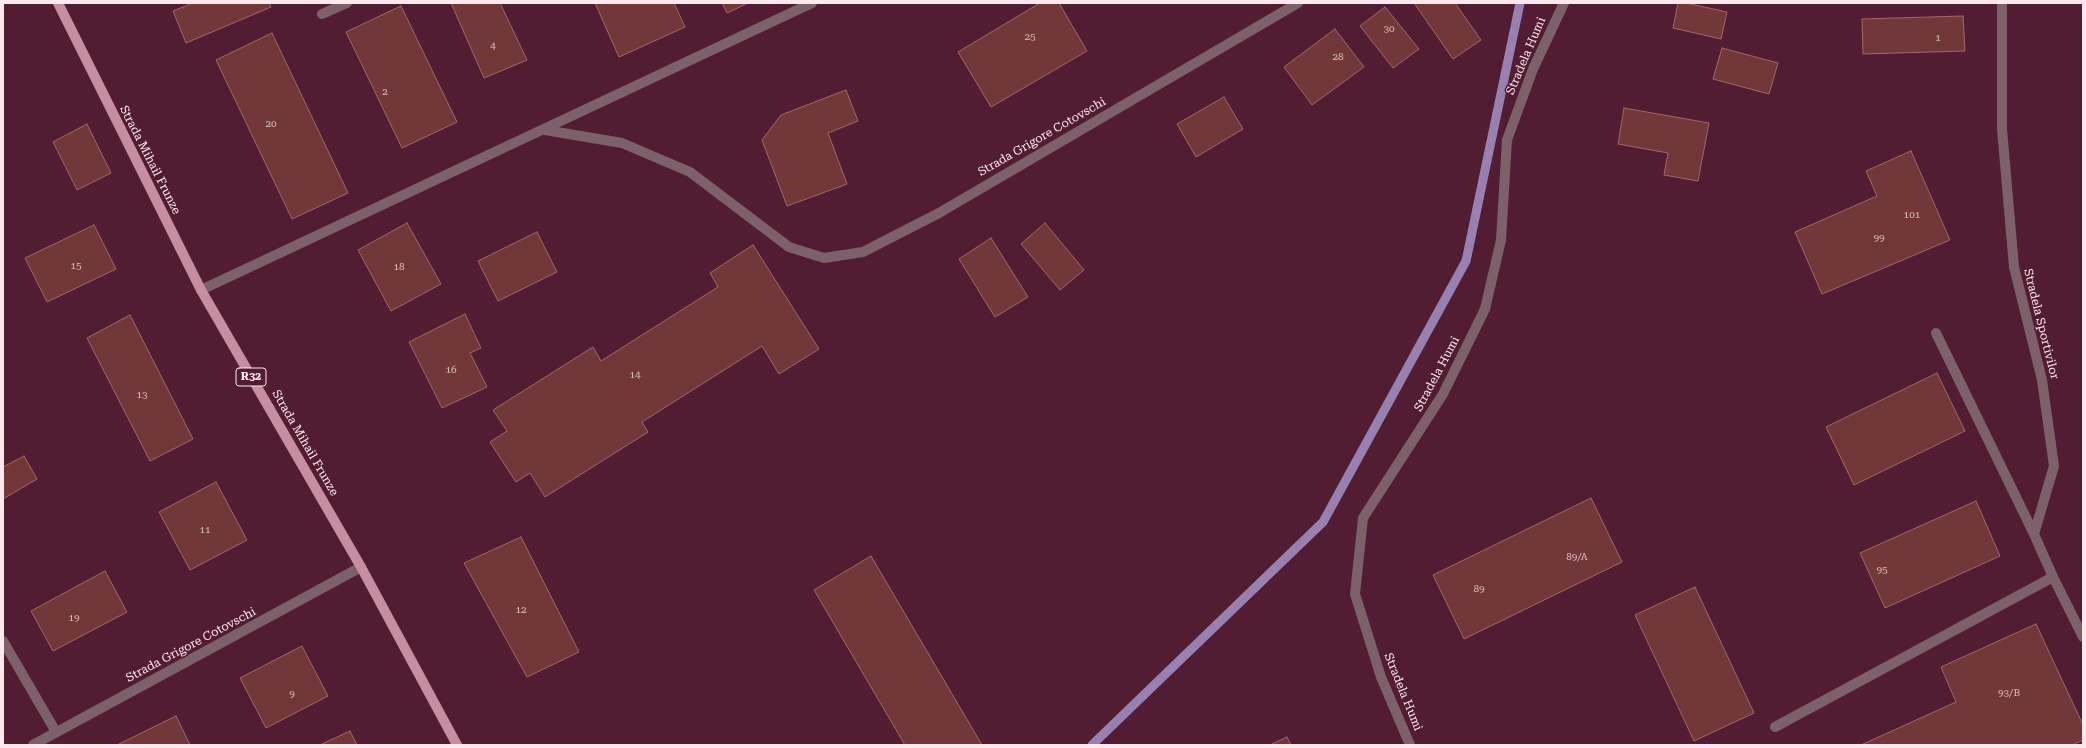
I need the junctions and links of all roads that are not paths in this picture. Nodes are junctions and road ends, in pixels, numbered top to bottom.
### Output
1 (58, 3) edge
2 (347, 3) edge
3 (812, 3) edge
4 (1298, 3) edge
5 (1564, 3) edge
6 (2002, 3) edge
7 (322, 14) dead end
8 (545, 130) junction
9 (201, 290) junction
10 (1936, 333) dead end
11 (2034, 534) junction
12 (361, 567) junction
13 (2053, 577) junction
14 (2083, 636) edge
15 (3, 641) edge
16 (1775, 727) dead end
17 (56, 732) junction
18 (33, 745) edge
19 (457, 745) edge
20 (1410, 745) edge

1 - 9 main road, Strada Mihail Frunze / R32
2 - 7 street
3 - 8 street
4 - 8 street, Strada Grigore Cotovschi
5 - 20 street, Stradela Humi
6 - 11 street, Stradela Sportivilor
8 - 9 street
9 - 12 main road, Strada Mihail Frunze / R32
10 - 11 street
11 - 13 street
12 - 17 street, Strada Grigore Cotovschi
12 - 19 main road, Strada Mihail Frunze / R32
13 - 14 street
13 - 16 street
15 - 17 street
17 - 18 street, Strada Grigore Cotovschi

